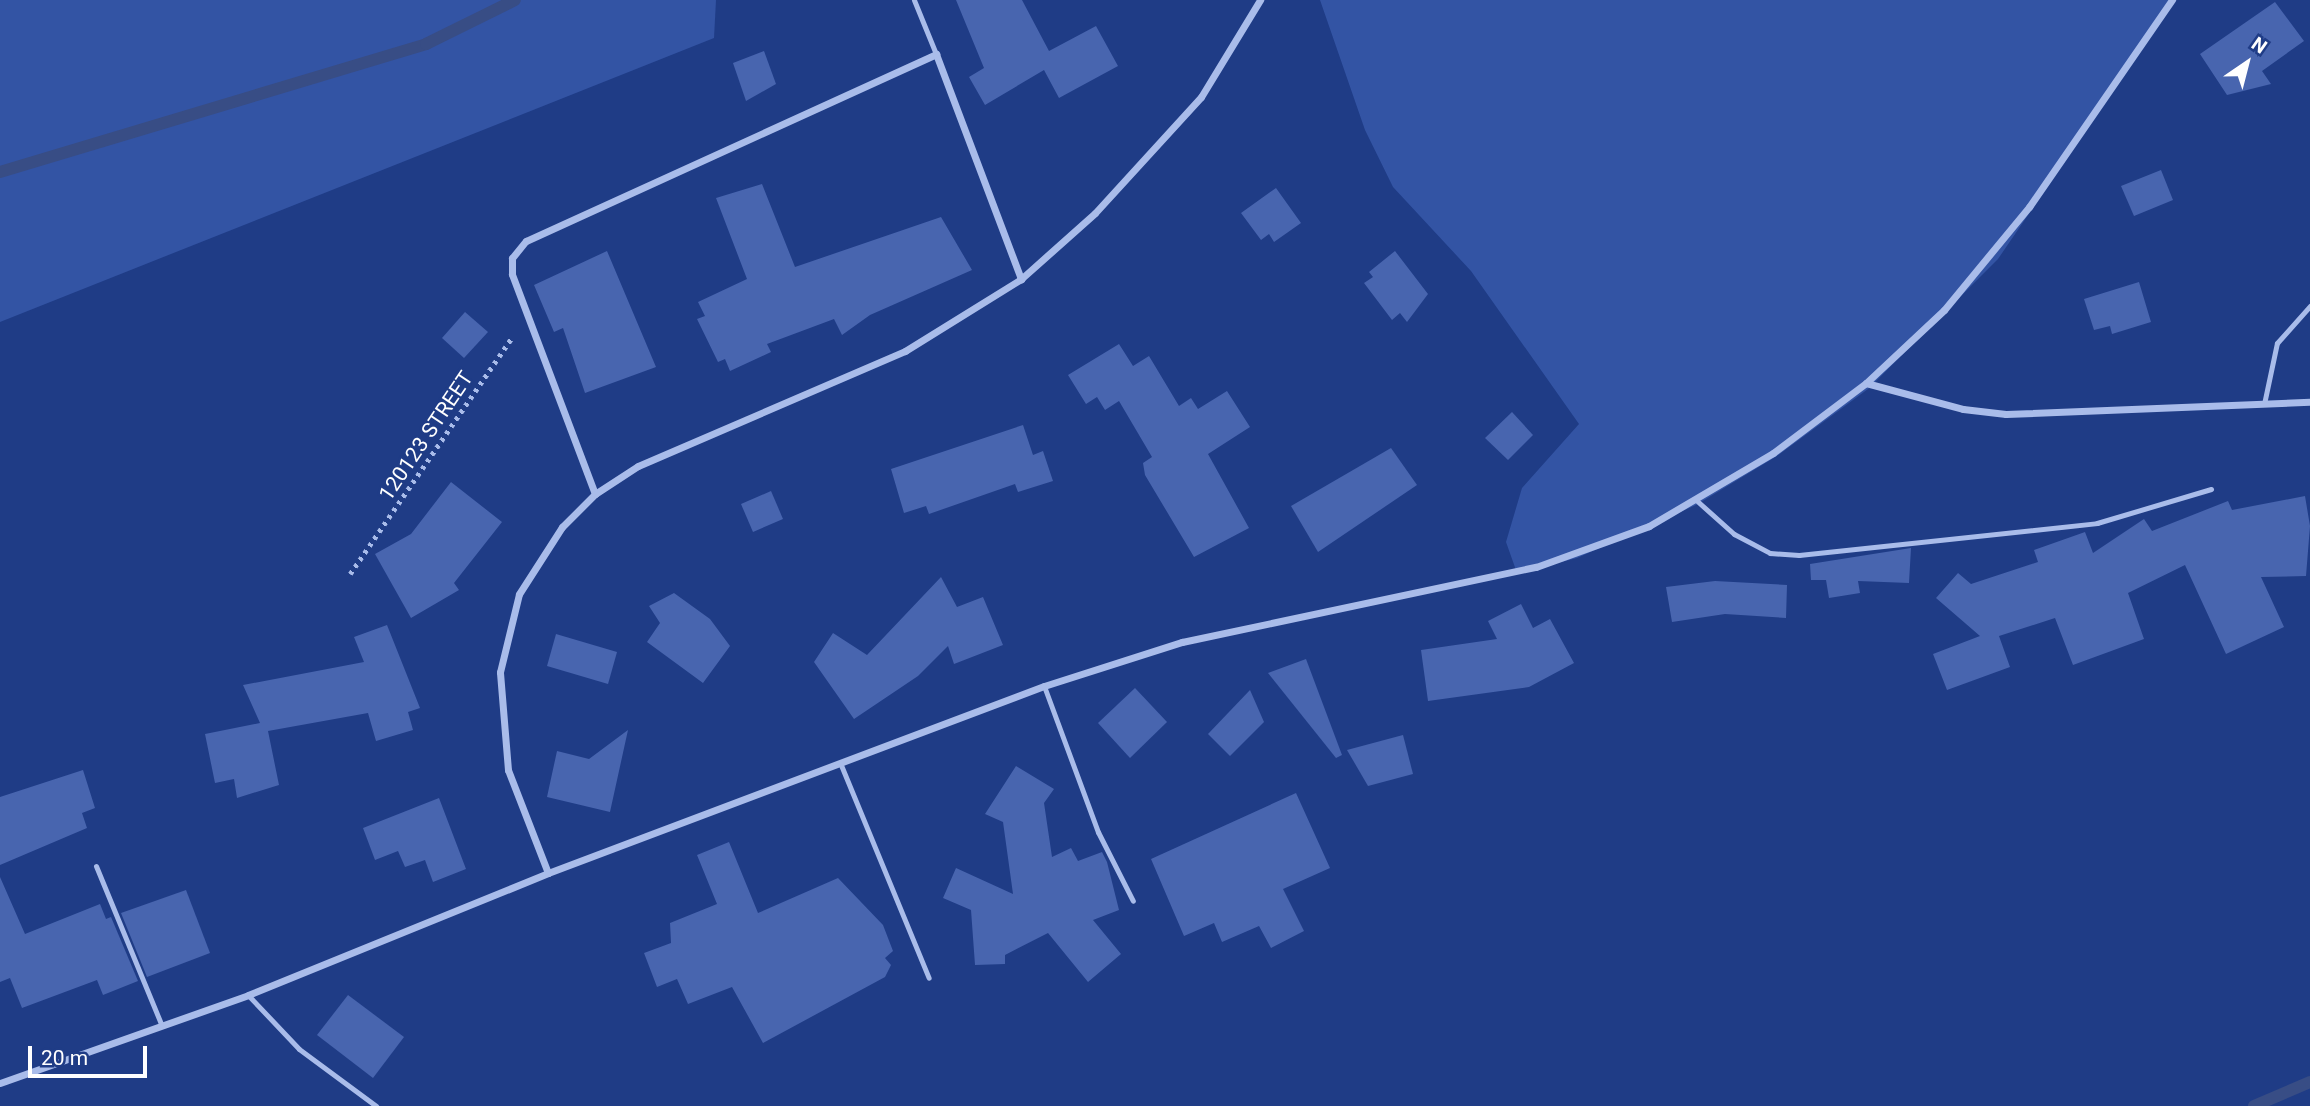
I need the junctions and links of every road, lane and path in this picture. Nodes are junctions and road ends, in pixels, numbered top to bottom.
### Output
1 (914, 0) edge
2 (1260, 0) edge
3 (2172, 0) edge
4 (936, 54) junction
5 (1021, 279) junction
6 (2310, 306) edge
7 (527, 316) junction
8 (1866, 383) junction
9 (2310, 402) edge
10 (2264, 404) junction
11 (2211, 489) dead end
12 (595, 494) junction
13 (1696, 500) junction
14 (350, 574) dead end
15 (1044, 687) junction
16 (841, 765) junction
17 (96, 866) dead end
18 (548, 873) junction
19 (1133, 901) dead end
20 (929, 978) dead end
21 (248, 995) junction
22 (162, 1026) junction
23 (0, 1083) edge
24 (376, 1106) edge

1 - 4 lane
2 - 5 street
3 - 8 street
4 - 5 street
4 - 7 street
5 - 12 street
6 - 10 lane
7 - 12 street
7 - 14 path, 120123 STREET
8 - 10 street
8 - 13 street
9 - 10 street
11 - 13 lane
12 - 18 street
13 - 15 street
15 - 16 street
15 - 19 lane
16 - 18 street
16 - 20 lane
17 - 22 lane
18 - 21 street
21 - 22 street
21 - 24 lane
22 - 23 street

